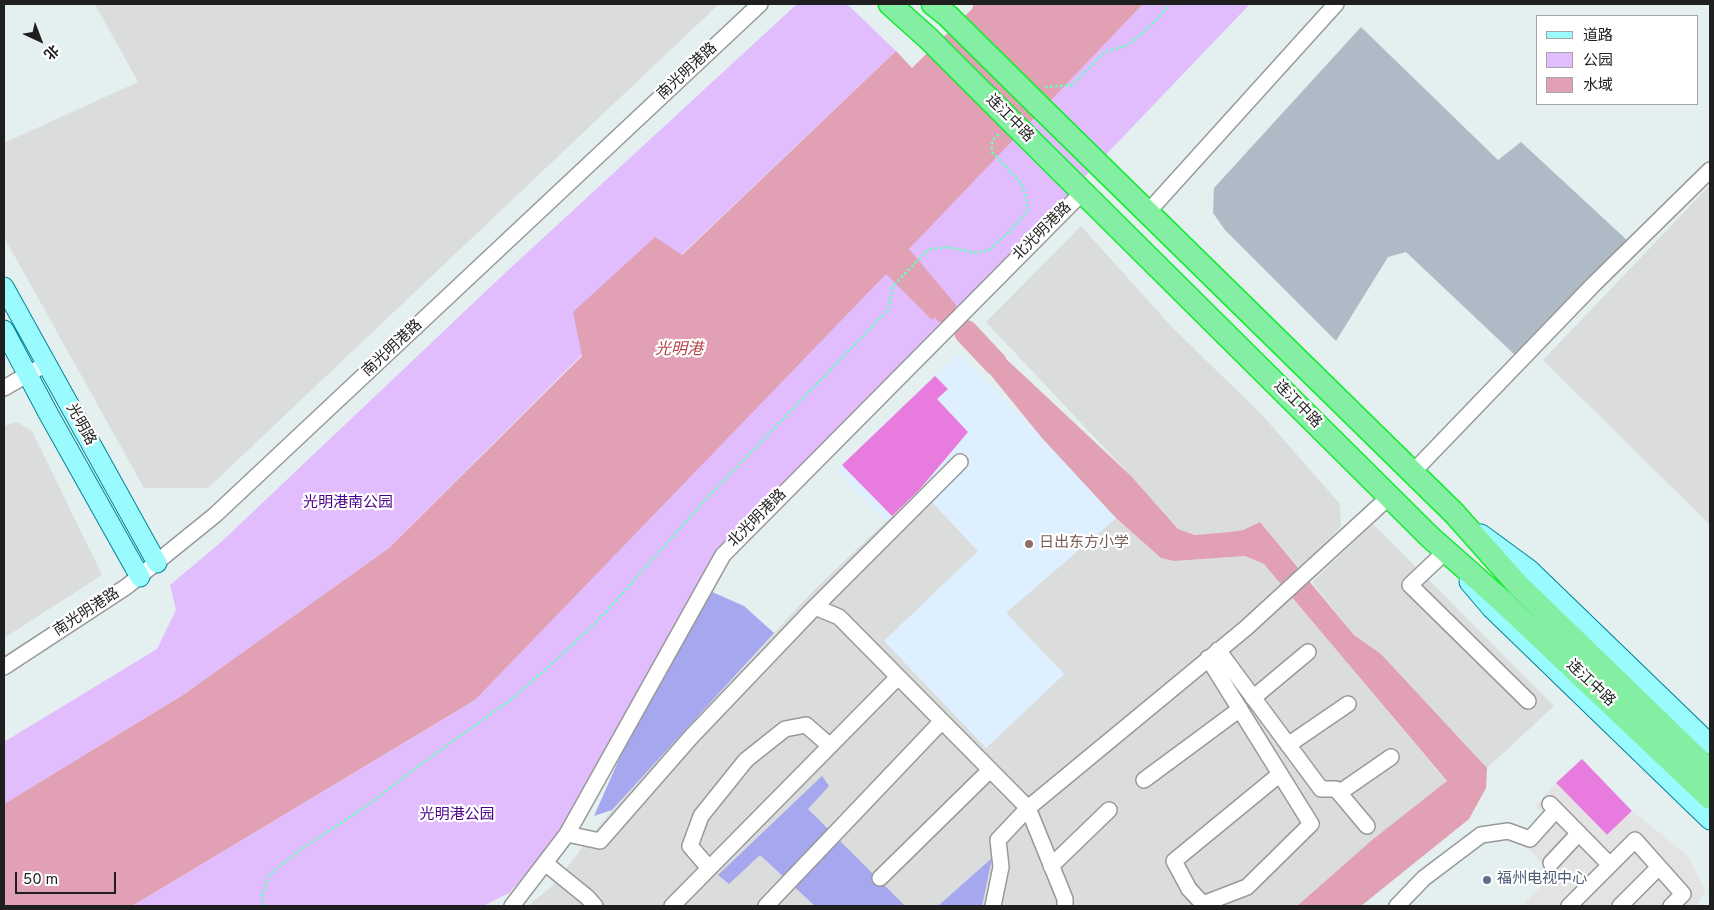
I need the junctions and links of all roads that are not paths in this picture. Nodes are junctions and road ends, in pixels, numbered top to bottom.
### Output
1 (760, 4) edge
2 (890, 4) edge
3 (1336, 4) edge
4 (941, 10) edge
5 (1710, 170) edge
6 (1082, 192) junction
7 (1147, 213) junction
8 (4, 287) edge
9 (4, 330) edge
10 (46, 364) junction
11 (28, 374) junction
12 (4, 388) edge
13 (960, 462) dead end
14 (1412, 473) junction
15 (1390, 496) junction
16 (1454, 513) junction
17 (1438, 545) junction
18 (157, 563) junction
19 (140, 577) junction
20 (815, 607) junction
21 (1308, 652) dead end
22 (1213, 654) junction
23 (4, 667) edge
24 (898, 677) junction
25 (1253, 698) junction
26 (1528, 701) dead end
27 (1348, 704) dead end
28 (1240, 709) junction
29 (942, 721) junction
30 (1710, 744) edge
31 (1288, 745) junction
32 (830, 746) junction
33 (1391, 757) dead end
34 (990, 770) junction
35 (1710, 771) edge
36 (1280, 774) junction
37 (1144, 780) dead end
38 (1339, 793) junction
39 (1710, 798) edge
40 (1028, 808) junction
41 (1109, 810) dead end
42 (1710, 820) edge
43 (1367, 826) dead end
44 (567, 834) junction
45 (1579, 834) junction
46 (545, 863) junction
47 (1551, 864) dead end
48 (1610, 865) junction
49 (1051, 866) junction
50 (709, 868) junction
51 (1660, 868) junction
52 (880, 878) dead end
53 (512, 906) edge
54 (595, 906) edge
55 (672, 906) edge
56 (766, 906) edge
57 (993, 906) edge
58 (1065, 906) edge
59 (1397, 906) edge
60 (1569, 906) edge
61 (1620, 906) edge
62 (1671, 906) edge

1 - 18 street, 南光明港路
2 - 6 highway, 连江中路, bridge
3 - 7 street
4 - 7 highway, 连江中路, bridge
5 - 14 street
6 - 15 highway, 连江中路
6 - 44 street, 北光明港路
7 - 14 highway, 连江中路
8 - 10 main road, 光明路
9 - 11 main road, 光明路
10 - 11 street
10 - 18 main road, 光明路
11 - 12 street
11 - 19 main road, 光明路
13 - 20 street
14 - 16 highway, 连江中路
15 - 17 highway, 连江中路
15 - 22 street
16 - 30 main road
16 - 35 highway, 连江中路
17 - 26 street
17 - 39 highway, 连江中路
17 - 42 main road
18 - 19 street, 南光明港路
19 - 23 street, 南光明港路
20 - 24 street
20 - 44 street
21 - 25 street
22 - 25 street
22 - 28 street
22 - 40 street
24 - 29 street
24 - 32 street
25 - 31 street
27 - 31 street
28 - 36 street
28 - 37 street
29 - 34 street
29 - 56 street
31 - 38 street
32 - 50 street
32 - 50 street
33 - 38 street
34 - 40 street
34 - 52 street
36 - 36 street
38 - 43 street
40 - 49 street
40 - 57 street
41 - 49 street
44 - 46 street, 北光明港路
45 - 47 street
45 - 48 street
45 - 59 street
46 - 53 street, 北光明港路
46 - 54 street
48 - 51 street
48 - 60 street
49 - 58 street
50 - 55 street
51 - 61 street
51 - 62 street

